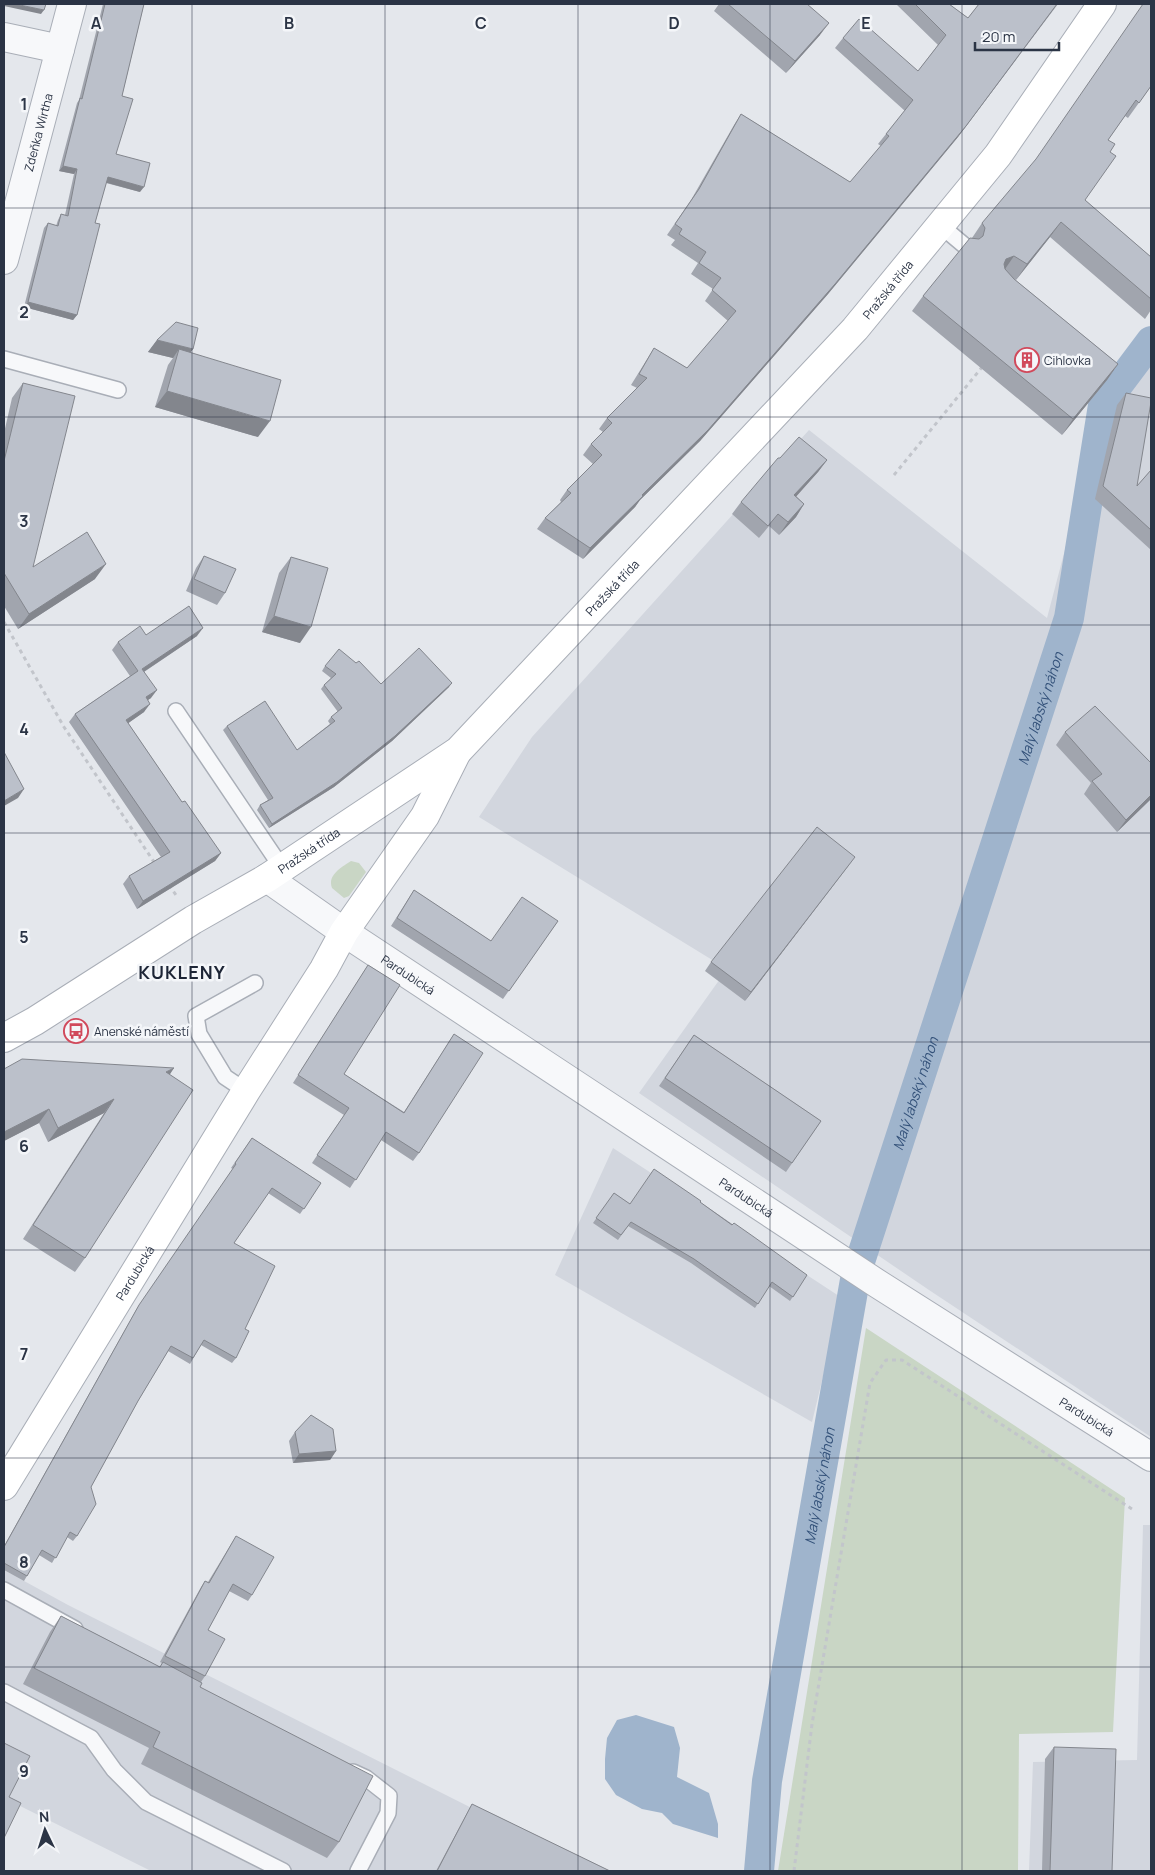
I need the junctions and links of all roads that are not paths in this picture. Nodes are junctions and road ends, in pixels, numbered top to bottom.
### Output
1 (72, 4) edge
2 (1102, 4) edge
3 (4, 38) edge
4 (60, 49) junction
5 (940, 226) junction
6 (965, 246) edge
7 (4, 260) edge
8 (4, 359) edge
9 (118, 390) dead end
10 (176, 711) dead end
11 (458, 751) junction
12 (274, 873) junction
13 (344, 932) junction
14 (255, 983) dead end
15 (4, 1038) edge
16 (246, 1091) junction
17 (1151, 1457) edge
18 (4, 1486) edge
19 (4, 1590) edge
20 (92, 1637) edge
21 (4, 1692) edge
22 (339, 1764) edge
23 (283, 1871) edge
24 (358, 1871) edge

1 - 4 street, Zdeňka Wirtha
2 - 5 street, Pražská třída
3 - 4 street
4 - 7 street, Zdeňka Wirtha
5 - 6 lane
5 - 11 street, Pražská třída
8 - 9 lane
10 - 12 lane
11 - 12 street, Pražská třída
11 - 13 street, Pardubická
12 - 13 street, Pardubická
12 - 15 street, Pražská třída
13 - 16 street, Pardubická
13 - 17 street, Pardubická
14 - 16 lane
16 - 18 street, Pardubická
19 - 20 lane
21 - 23 lane
22 - 24 lane

